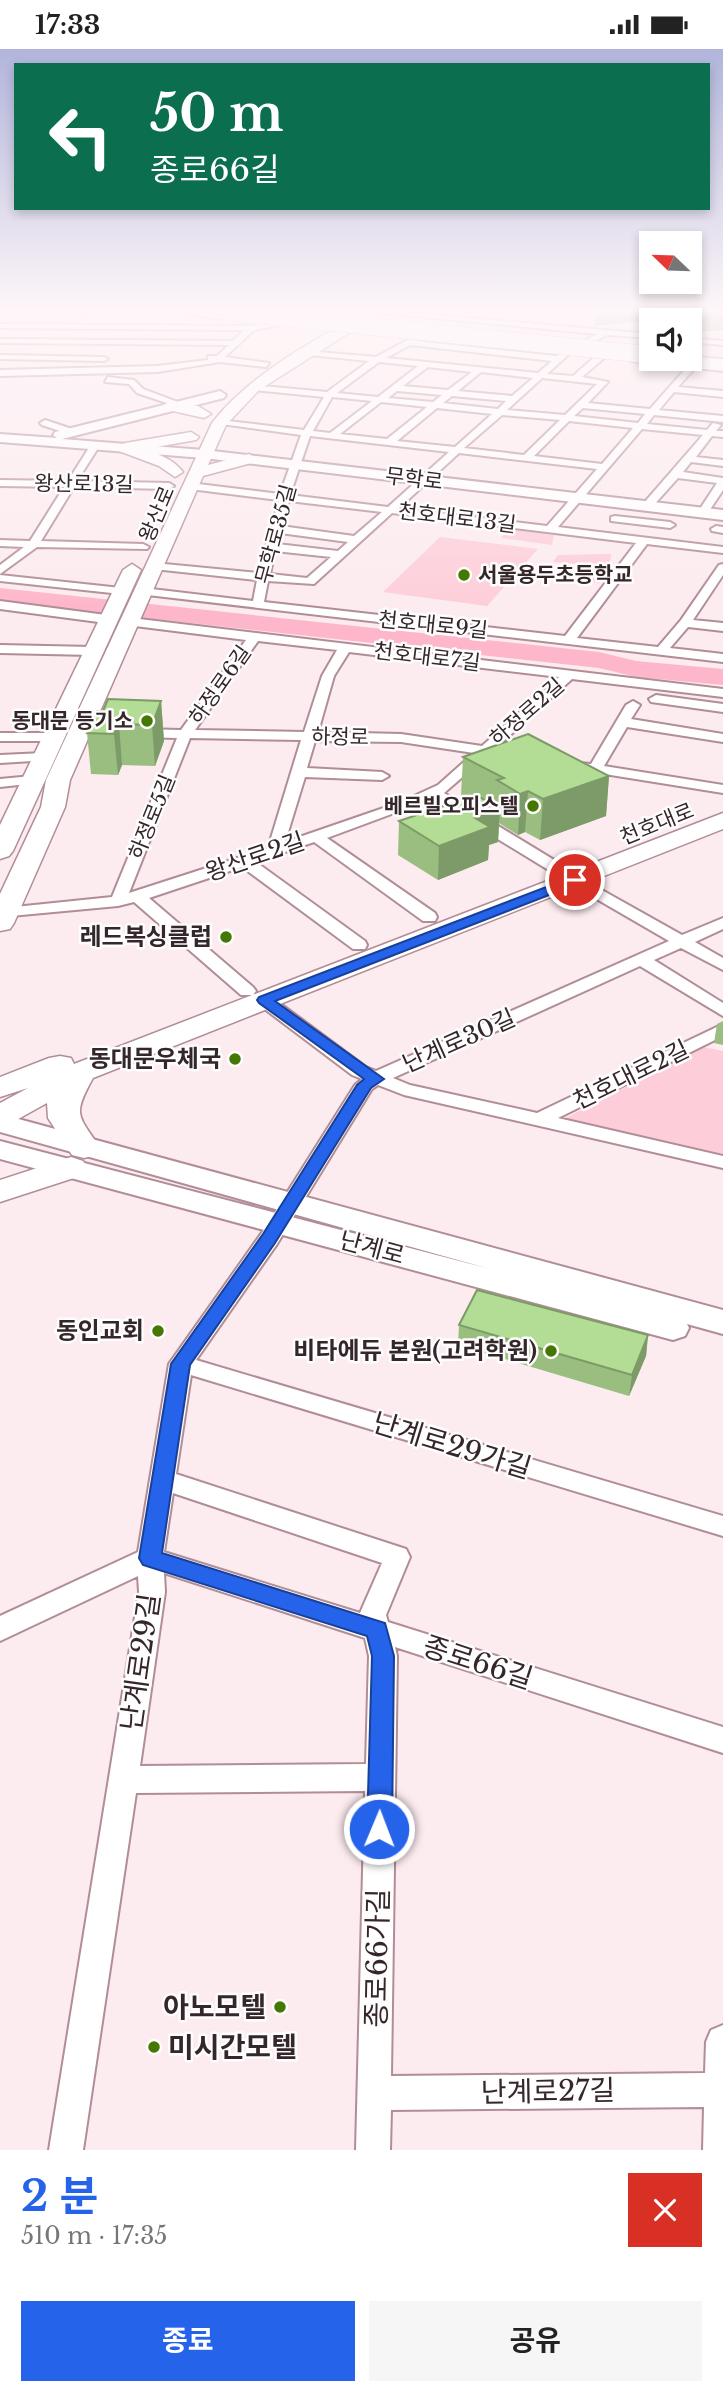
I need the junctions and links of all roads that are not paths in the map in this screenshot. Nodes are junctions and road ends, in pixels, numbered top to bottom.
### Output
1 (160, 410) edge
2 (195, 410) edge
3 (208, 410) edge
4 (233, 410) edge
5 (321, 410) edge
6 (367, 410) edge
7 (430, 410) edge
8 (492, 410) edge
9 (577, 410) edge
10 (626, 410) edge
11 (655, 410) edge
12 (502, 411) junction
13 (651, 413) junction
14 (204, 414) junction
15 (569, 418) junction
16 (722, 418) edge
17 (45, 423) dead end
18 (639, 426) junction
19 (216, 429) junction
20 (72, 432) junction
21 (710, 433) junction
22 (723, 434) edge
23 (306, 435) junction
24 (330, 437) junction
25 (0, 438) edge
26 (36, 441) junction
27 (702, 443) junction
28 (387, 444) junction
29 (95, 445) junction
30 (187, 445) junction
31 (723, 446) edge
32 (125, 448) junction
33 (456, 451) junction
34 (0, 453) edge
35 (204, 454) junction
36 (527, 458) junction
37 (249, 459) junction
38 (689, 459) junction
39 (723, 463) edge
40 (295, 465) junction
41 (603, 467) junction
42 (674, 474) junction
43 (172, 479) junction
44 (193, 479) junction
45 (426, 480) junction
46 (723, 482) edge
47 (0, 483) edge
48 (69, 483) junction
49 (286, 497) junction
50 (577, 498) junction
51 (628, 504) junction
52 (161, 505) dead end
53 (647, 506) junction
54 (390, 510) junction
55 (703, 512) junction
56 (723, 515) edge
57 (615, 519) junction
58 (152, 525) dead end
59 (670, 525) dead end
60 (277, 529) junction
61 (550, 529) junction
62 (602, 535) junction
63 (357, 540) junction
64 (644, 540) junction
65 (0, 543) edge
66 (33, 545) junction
67 (143, 547) junction
68 (272, 547) junction
69 (723, 550) edge
70 (341, 555) junction
71 (154, 566) junction
72 (721, 572) edge
73 (263, 575) junction
74 (2, 579) edge
75 (258, 604) junction
76 (0, 605) edge
77 (125, 607) junction
78 (685, 623) junction
79 (723, 628) edge
80 (255, 636) junction
81 (569, 642) junction
82 (345, 647) junction
83 (0, 649) edge
84 (662, 650) junction
85 (92, 651) junction
86 (723, 657) edge
87 (570, 673) junction
88 (723, 692) edge
89 (656, 699) dead end
90 (633, 705) dead end
91 (723, 708) edge
92 (623, 722) junction
93 (121, 732) edge
94 (185, 734) junction
95 (309, 736) junction
96 (0, 737) edge
97 (723, 738) edge
98 (48, 747) junction
99 (484, 750) junction
100 (526, 757) edge
101 (0, 759) edge
102 (553, 762) edge
103 (595, 768) junction
104 (298, 772) junction
105 (382, 776) dead end
106 (32, 780) junction
107 (0, 783) edge
108 (723, 789) edge
109 (433, 793) junction
110 (723, 797) edge
111 (723, 820) edge
112 (314, 836) junction
113 (275, 850) junction
114 (0, 851) edge
115 (244, 861) junction
116 (564, 873) junction
117 (136, 896) junction
118 (118, 901) junction
119 (429, 917) junction
120 (3, 918) edge
121 (723, 923) edge
122 (681, 940) junction
123 (359, 945) junction
124 (642, 960) junction
125 (723, 965) edge
126 (256, 995) junction
127 (723, 1011) edge
128 (723, 1029) edge
129 (0, 1062) edge
130 (75, 1067) junction
131 (376, 1079) junction
132 (0, 1088) edge
133 (0, 1116) edge
134 (539, 1121) junction
135 (0, 1122) edge
136 (20, 1146) edge
137 (78, 1158) junction
138 (723, 1162) edge
139 (0, 1191) edge
140 (285, 1213) junction
141 (723, 1322) edge
142 (723, 1341) edge
143 (181, 1364) junction
144 (163, 1480) junction
145 (723, 1527) edge
146 (150, 1558) junction
147 (0, 1629) edge
148 (377, 1630) junction
149 (723, 1739) edge
150 (380, 1777) junction
151 (123, 1780) junction
152 (723, 2042) edge
153 (722, 2089) edge
154 (375, 2093) junction
155 (66, 2150) edge
156 (373, 2150) edge
157 (720, 2150) edge

1 - 20 main road
2 - 14 main road
3 - 14 main road, 왕산로
4 - 19 main road, 왕산로
5 - 23 street
6 - 24 street
7 - 28 street
8 - 12 street
9 - 15 street
10 - 13 street
11 - 13 street
12 - 15 street
12 - 33 street, 왕산로
13 - 16 street
13 - 18 street
14 - 30 main road, 왕산로
15 - 18 street
15 - 36 street
16 - 21 street
17 - 20 street
18 - 21 street
18 - 41 street
19 - 23 street
19 - 35 main road, 왕산로
19 - 37 main road
20 - 26 main road
21 - 22 street
21 - 27 street
23 - 24 street
23 - 40 street
24 - 28 street
25 - 26 main road
26 - 29 main road
26 - 34 main road
27 - 31 street
27 - 38 street
28 - 33 street
29 - 32 main road
29 - 48 street
30 - 32 main road
30 - 35 main road, 무학로
30 - 43 main road, 왕산로
32 - 43 main road
33 - 36 street
33 - 45 street, 왕산로
35 - 37 main road, 무학로
35 - 44 main road, 왕산로
36 - 41 street
37 - 40 main road, 무학로
37 - 44 main road
38 - 39 street
38 - 42 street
40 - 45 main road, 무학로
40 - 49 street, 무학로35길
41 - 50 street
42 - 46 street
42 - 53 street
43 - 48 street, 왕산로13길
43 - 52 main road, 왕산로
44 - 49 street, 천호대로13길
44 - 71 main road, 왕산로
45 - 50 main road, 무학로
45 - 54 street, 왕산로
46 - 55 street
47 - 48 street, 왕산로13길
48 - 66 street
49 - 54 street, 천호대로13길
49 - 60 street, 무학로35길
50 - 51 main road, 무학로
50 - 61 street
51 - 53 main road, 무학로
51 - 57 street
53 - 55 main road, 무학로
54 - 61 street, 천호대로13길
54 - 63 street, 왕산로
55 - 56 main road, 무학로
57 - 59 street
57 - 62 street
58 - 67 main road, 왕산로
60 - 63 street
60 - 68 street, 무학로35길
61 - 62 street, 천호대로13길
62 - 64 street, 천호대로13길
63 - 70 street, 왕산로
64 - 69 street, 천호대로13길
64 - 81 street
65 - 66 street
66 - 67 street
66 - 74 street
67 - 77 main road, 왕산로
68 - 70 street
68 - 73 street, 무학로35길
70 - 73 street, 왕산로
71 - 73 street, 왕산로
71 - 77 main road, 왕산로
72 - 78 street
73 - 75 street, 무학로35길
74 - 77 street
75 - 77 street, 천호대로9길
75 - 81 street, 천호대로9길
76 - 77 street
77 - 80 street, 천호대로7길
77 - 85 main road, 왕산로
77 - 120 main road, 왕산로
78 - 79 street
78 - 84 street
80 - 82 street, 천호대로7길
80 - 94 street, 하정로6길
81 - 84 street, 천호대로9길
81 - 87 street
82 - 87 street, 천호대로7길
82 - 95 street
83 - 85 street
84 - 86 street, 천호대로9길
85 - 98 main road, 왕산로
87 - 88 street, 천호대로7길
87 - 99 street, 하정로2길
89 - 91 street
90 - 92 street
92 - 97 street
92 - 103 street
93 - 94 street, 하정로
94 - 95 street, 하정로
94 - 118 street, 하정로5길
95 - 99 street, 하정로
95 - 104 street
96 - 98 street
98 - 101 street
98 - 106 main road, 왕산로
99 - 100 street, 하정로
99 - 109 street, 왕산로2길
102 - 103 street
103 - 108 street
104 - 105 street
104 - 113 street
106 - 107 street
106 - 114 main road, 왕산로
109 - 112 street, 왕산로2길
109 - 116 street
110 - 116 main road, 천호대로
111 - 116 main road, 천호대로
112 - 113 street, 왕산로2길
112 - 119 street
113 - 115 street, 왕산로2길
115 - 117 street, 왕산로2길
115 - 123 street
116 - 119 main road, 천호대로
116 - 122 street
116 - 126 main road, 천호대로
117 - 118 street, 왕산로2길
117 - 126 street
118 - 120 street, 왕산로2길
119 - 123 main road, 천호대로
121 - 122 street, 난계로30길
122 - 124 street, 난계로30길
122 - 125 street
123 - 126 main road, 천호대로
124 - 127 street
124 - 131 street, 난계로30길
126 - 130 main road, 천호대로
126 - 131 street, 천호대로2길
128 - 134 street, 천호대로2길
129 - 130 main road
130 - 132 main road
130 - 133 main road
130 - 137 main road
131 - 134 street, 천호대로2길
131 - 140 street, 난계로30길
134 - 138 street, 천호대로2길
135 - 136 main road, 난계로
136 - 137 main road, 난계로
137 - 139 main road
137 - 140 main road, 난계로
140 - 141 main road, 난계로
140 - 142 main road, 난계로
140 - 143 street, 난계로29길
143 - 144 street, 난계로29길
143 - 145 street, 난계로29가길
144 - 146 street, 난계로29길
144 - 148 street, 종로66가길
146 - 147 street
146 - 148 street, 종로66길
146 - 151 street, 난계로29길
148 - 149 street, 종로66길
148 - 150 street, 종로66가길
150 - 151 street
150 - 154 street, 종로66가길
151 - 155 street, 난계로29길
152 - 153 street
153 - 154 street, 난계로27길
153 - 157 street
154 - 156 street, 종로66가길

